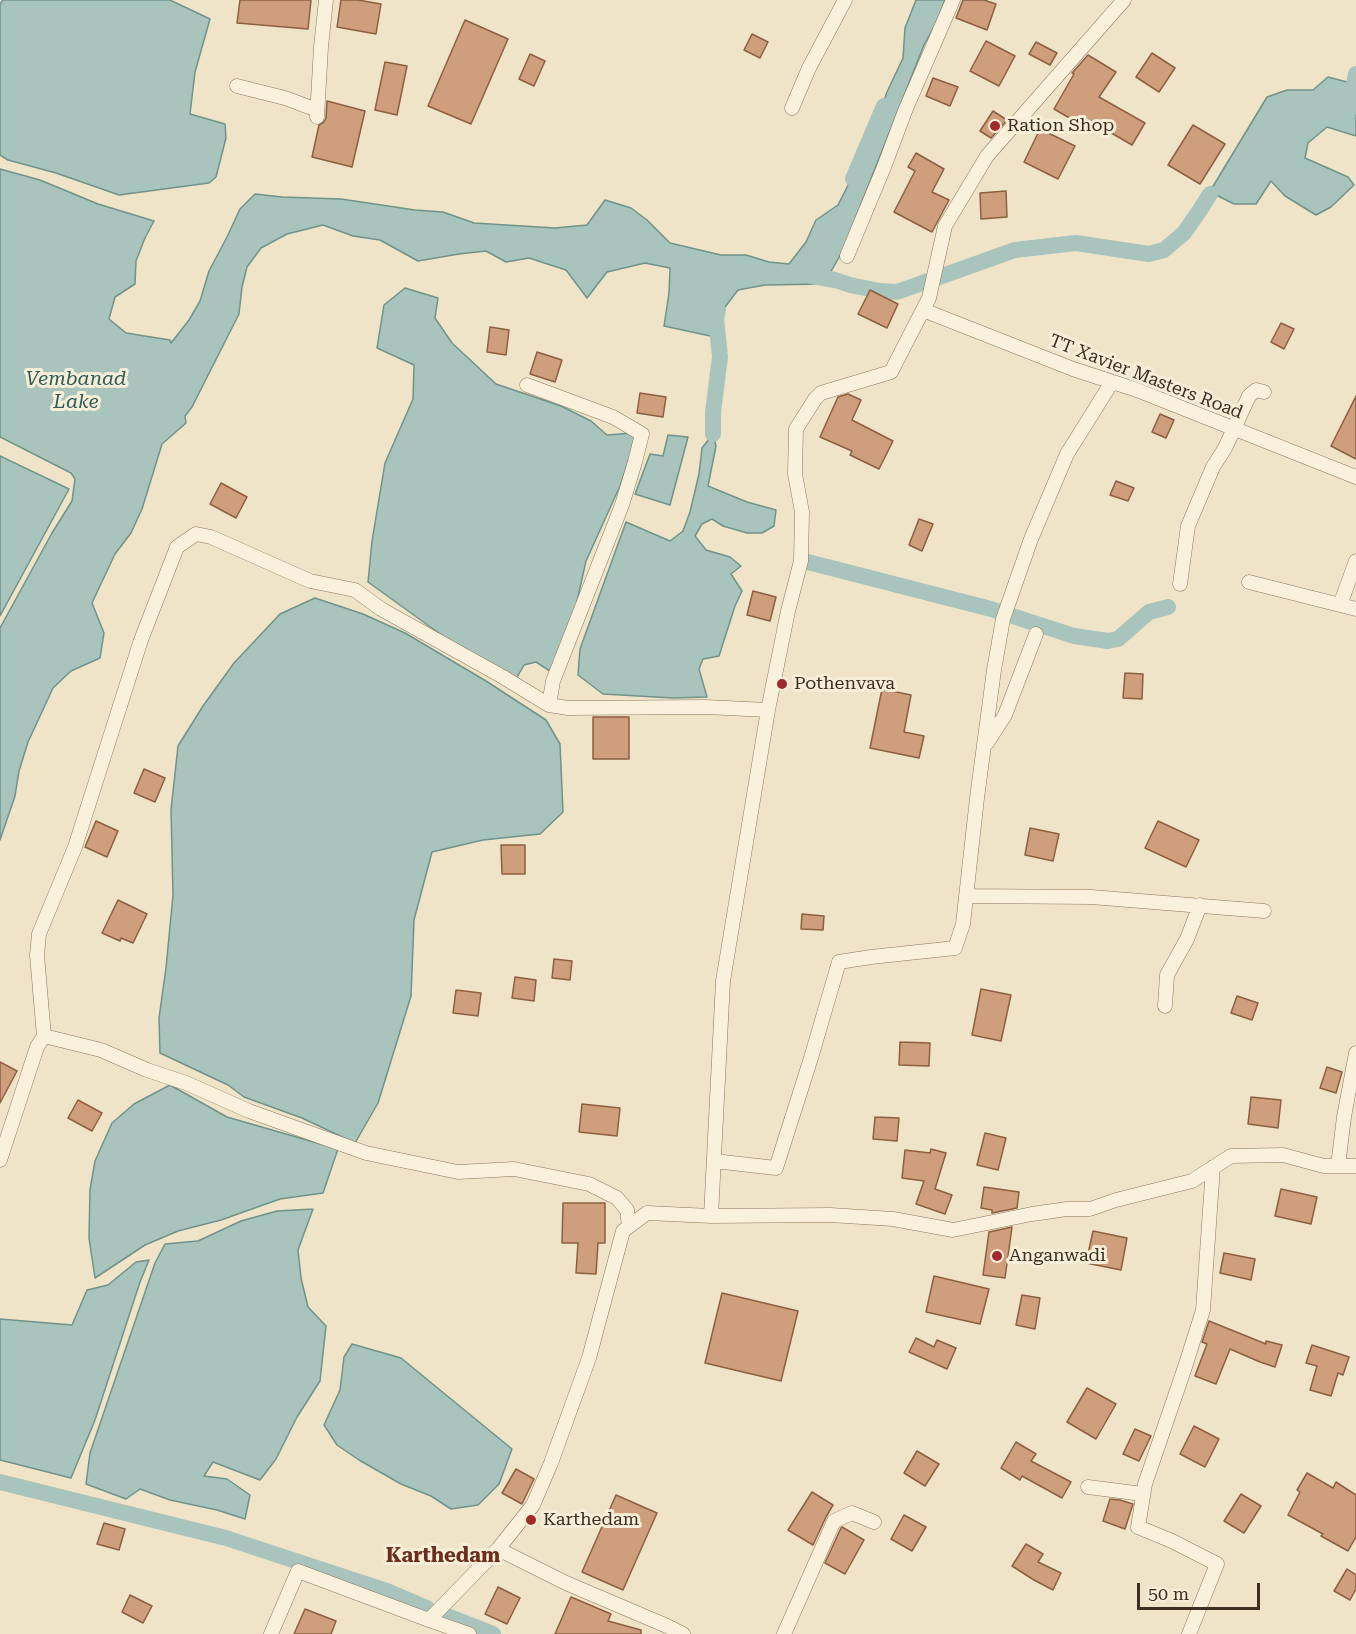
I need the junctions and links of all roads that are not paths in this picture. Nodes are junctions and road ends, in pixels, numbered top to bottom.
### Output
1 (326, 0) edge
2 (844, 0) edge
3 (953, 0) edge
4 (1124, 0) edge
5 (237, 86) dead end
6 (792, 108) dead end
7 (847, 256) dead end
8 (923, 310) junction
9 (1112, 382) junction
10 (527, 384) dead end
11 (1264, 392) dead end
12 (1234, 429) junction
13 (1356, 477) edge
14 (1356, 561) edge
15 (1249, 582) dead end
16 (1180, 584) dead end
17 (1340, 605) junction
18 (1356, 609) edge
19 (1036, 634) dead end
20 (549, 705) junction
21 (768, 710) junction
22 (984, 747) junction
23 (966, 896) junction
24 (1200, 905) junction
25 (1264, 911) dead end
26 (1165, 1006) dead end
27 (44, 1036) junction
28 (1356, 1053) edge
29 (0, 1160) edge
30 (714, 1161) junction
31 (1338, 1166) junction
32 (1356, 1166) edge
33 (1213, 1167) junction
34 (711, 1215) junction
35 (629, 1226) junction
36 (1088, 1487) dead end
37 (1143, 1494) junction
38 (874, 1522) dead end
39 (498, 1549) junction
40 (429, 1620) junction
41 (271, 1634) edge
42 (469, 1634) edge
43 (683, 1634) edge
44 (784, 1634) edge
45 (1189, 1634) edge

1 - 5 street
2 - 6 street
3 - 7 street
4 - 8 street
8 - 9 street, TT Xavier Masters Road
8 - 21 street
9 - 12 street, TT Xavier Masters Road
9 - 22 street
10 - 20 street
11 - 12 street
12 - 13 street, TT Xavier Masters Road
12 - 16 street
14 - 17 street
15 - 17 street
17 - 18 street
19 - 22 street
20 - 21 street
20 - 27 street
21 - 30 street
22 - 23 street
23 - 24 street
23 - 30 street
24 - 25 street
24 - 26 street
27 - 29 street
27 - 35 street
28 - 31 street
30 - 34 street
31 - 32 street
31 - 33 street
33 - 34 street
33 - 37 street
34 - 35 street
35 - 39 street
36 - 37 street
37 - 45 street
38 - 44 street
39 - 40 street
39 - 43 street
40 - 41 street
40 - 42 street

